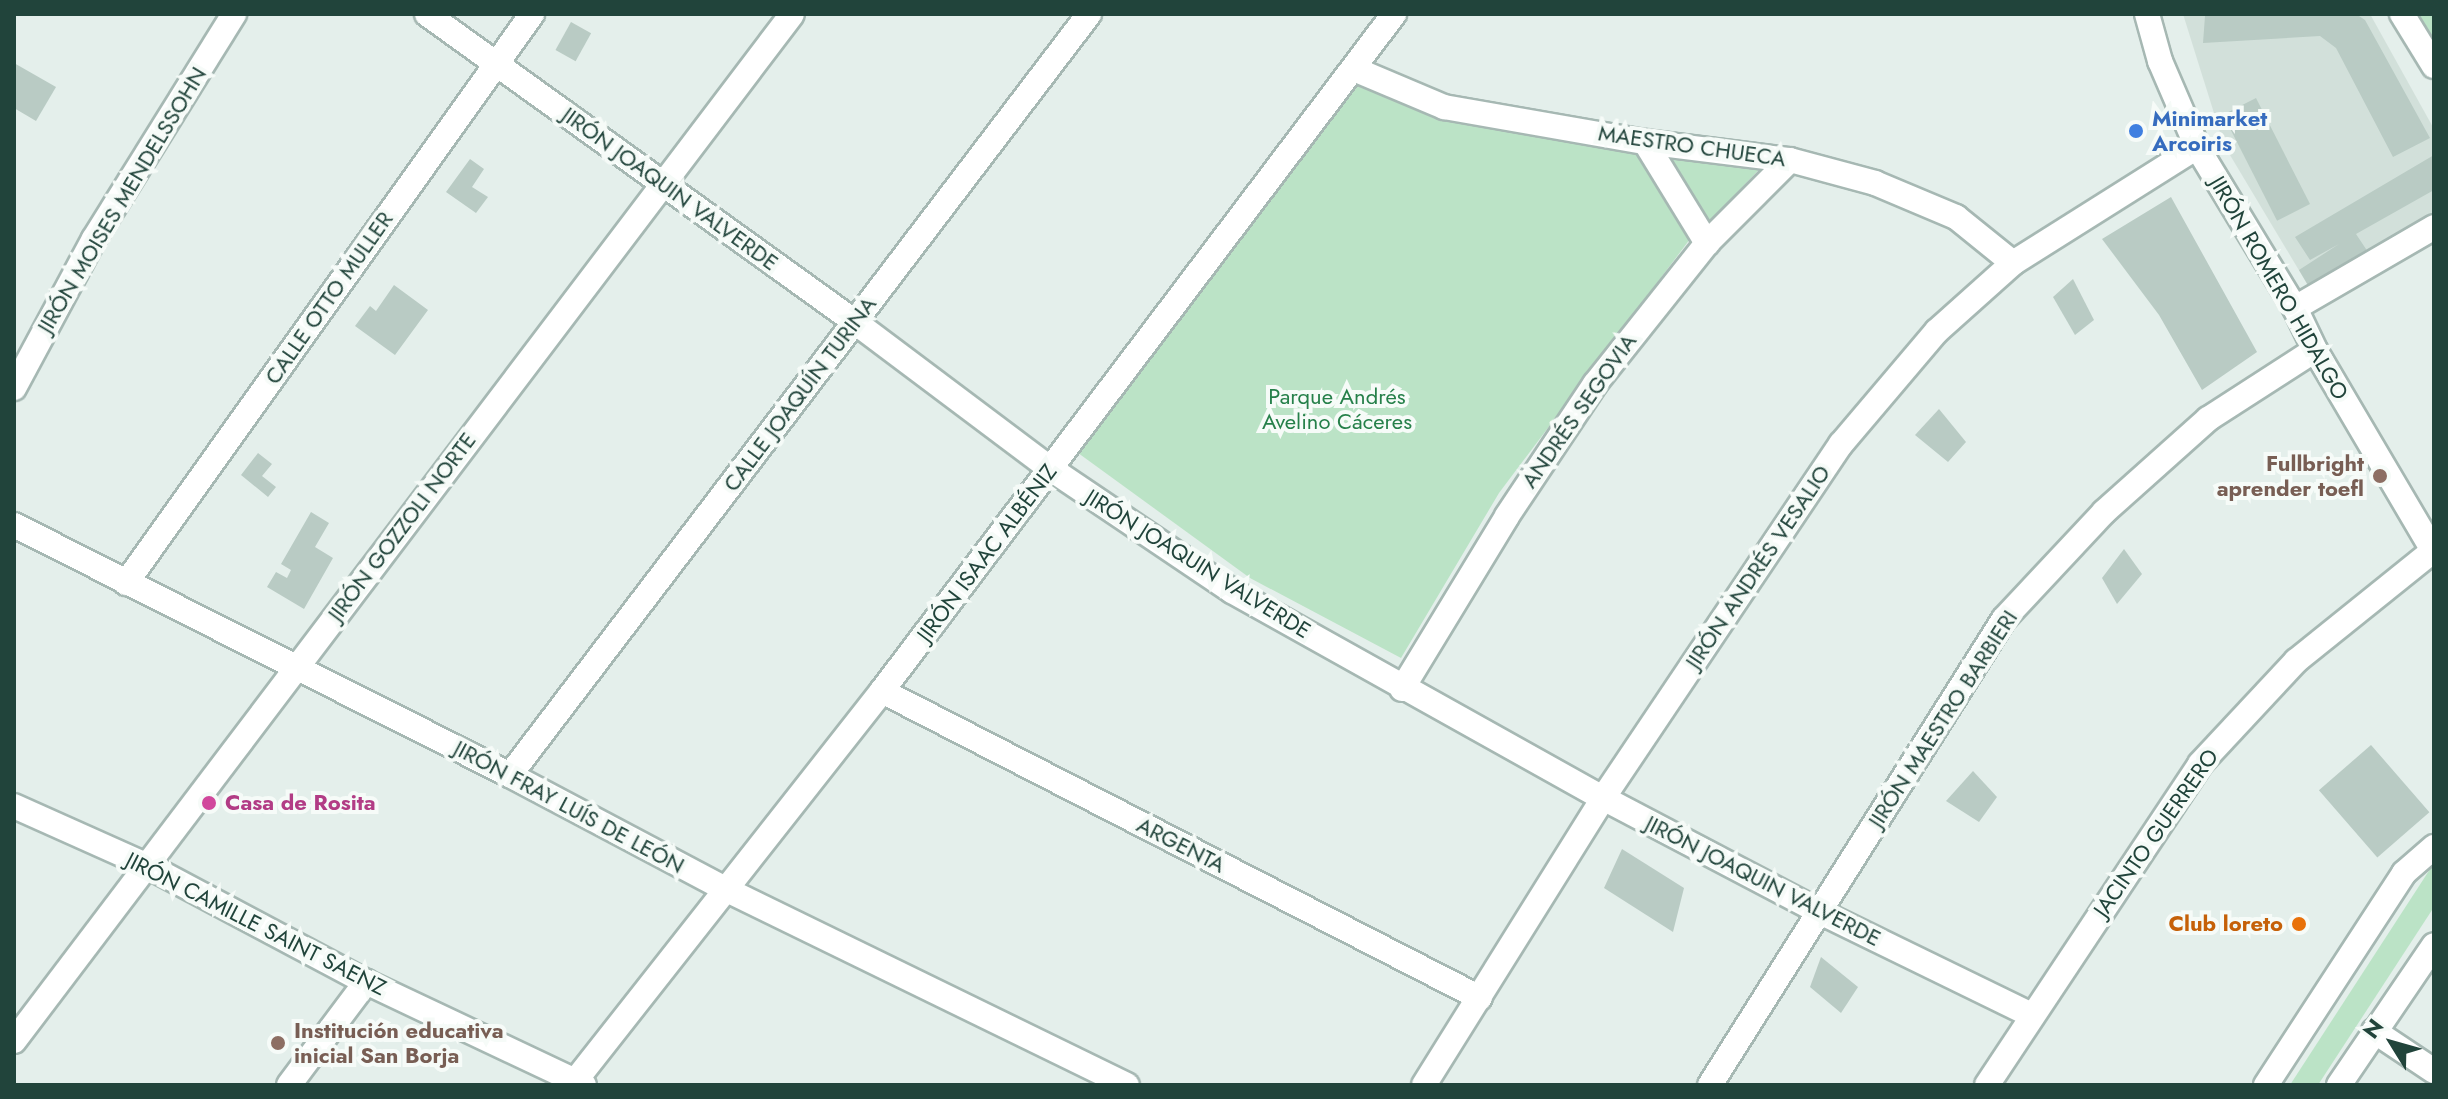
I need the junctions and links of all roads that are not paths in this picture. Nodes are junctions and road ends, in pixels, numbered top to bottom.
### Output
1 (234, 14) edge
2 (427, 14) edge
3 (532, 14) edge
4 (792, 14) edge
5 (1089, 14) edge
6 (1394, 14) edge
7 (2147, 14) edge
8 (2402, 14) edge
9 (496, 64) junction
10 (2434, 64) edge
11 (1354, 69) junction
12 (1645, 142) junction
13 (2197, 147) junction
14 (1790, 160) junction
15 (662, 184) junction
16 (2434, 227) edge
17 (1707, 243) junction
18 (2013, 263) junction
19 (2295, 308) junction
20 (855, 322) junction
21 (2315, 350) junction
22 (14, 388) edge
23 (1051, 469) junction
24 (14, 525) edge
25 (2434, 551) edge
26 (126, 583) junction
27 (295, 667) junction
28 (1402, 689) junction
29 (882, 691) junction
30 (510, 775) junction
31 (1603, 798) junction
32 (14, 806) edge
33 (2434, 847) edge
34 (146, 865) junction
35 (725, 889) junction
36 (1818, 911) junction
37 (2434, 945) edge
38 (366, 982) junction
39 (1480, 998) junction
40 (2031, 1015) junction
41 (2374, 1031) junction
42 (14, 1041) edge
43 (2434, 1071) edge
44 (577, 1084) edge
45 (289, 1085) edge
46 (1127, 1085) edge
47 (1424, 1085) edge
48 (1710, 1085) edge
49 (1987, 1085) edge
50 (2266, 1085) edge
51 (2339, 1085) edge

1 - 22 street, JIRÓN MOISES MENDELSSOHN
2 - 9 street, JIRÓN JOAQUIN VALVERDE
3 - 9 street, CALLE OTTO MULLER
4 - 15 street, JIRÓN GOZZOLI NORTE
5 - 20 street, CALLE JOAQUÍN TURINA
6 - 11 street, JIRÓN ISAAC ALBÉNIZ
7 - 13 street, JIRÓN ROMERO HIDALGO
8 - 10 street
9 - 15 street, JIRÓN JOAQUIN VALVERDE
9 - 26 street, CALLE OTTO MULLER
11 - 12 street, MAESTRO CHUECA
11 - 23 street, JIRÓN ISAAC ALBÉNIZ
12 - 14 street, MAESTRO CHUECA
12 - 17 street
13 - 18 street, JIRÓN ANDRÉS VESALIO
13 - 19 street, JIRÓN ROMERO HIDALGO
14 - 17 street, ANDRÉS SEGOVIA
14 - 18 street, MAESTRO CHUECA
15 - 20 street, JIRÓN JOAQUIN VALVERDE
15 - 27 street, JIRÓN GOZZOLI NORTE
16 - 19 street
17 - 28 street, ANDRÉS SEGOVIA
18 - 31 street, JIRÓN ANDRÉS VESALIO
19 - 21 street, JIRÓN ROMERO HIDALGO
20 - 23 street, JIRÓN JOAQUIN VALVERDE
20 - 30 street, CALLE JOAQUÍN TURINA
21 - 25 street, JIRÓN ROMERO HIDALGO
21 - 36 street, JIRÓN MAESTRO BARBIERI
23 - 28 street, JIRÓN JOAQUIN VALVERDE
23 - 29 street, JIRÓN ISAAC ALBÉNIZ
24 - 26 street, JIRÓN FRAY LUÍS DE LEÓN
25 - 40 street, JACINTO GUERRERO
26 - 27 street, JIRÓN FRAY LUÍS DE LEÓN
27 - 30 street, JIRÓN FRAY LUÍS DE LEÓN
27 - 34 street, JIRÓN GOZZOLI NORTE
28 - 31 street, JIRÓN JOAQUIN VALVERDE
29 - 35 street, JIRÓN ISAAC ALBÉNIZ
29 - 39 street, ARGENTA
30 - 35 street, JIRÓN FRAY LUÍS DE LEÓN
31 - 36 street, JIRÓN JOAQUIN VALVERDE
31 - 39 street, JIRÓN ANDRÉS VESALIO
32 - 34 street, JIRÓN CAMILLE SAINT SAENZ
33 - 50 street
34 - 38 street, JIRÓN CAMILLE SAINT SAENZ
34 - 42 street, JIRÓN GOZZOLI NORTE
35 - 44 street, JIRÓN ISAAC ALBÉNIZ
35 - 46 street, JIRÓN FRAY LUÍS DE LEÓN
36 - 40 street, JIRÓN JOAQUIN VALVERDE
36 - 48 street, JIRÓN MAESTRO BARBIERI
37 - 41 street
38 - 44 street, JIRÓN CAMILLE SAINT SAENZ
38 - 45 street
39 - 47 street, JIRÓN ANDRÉS VESALIO
40 - 49 street, JACINTO GUERRERO
41 - 43 street
41 - 51 street

